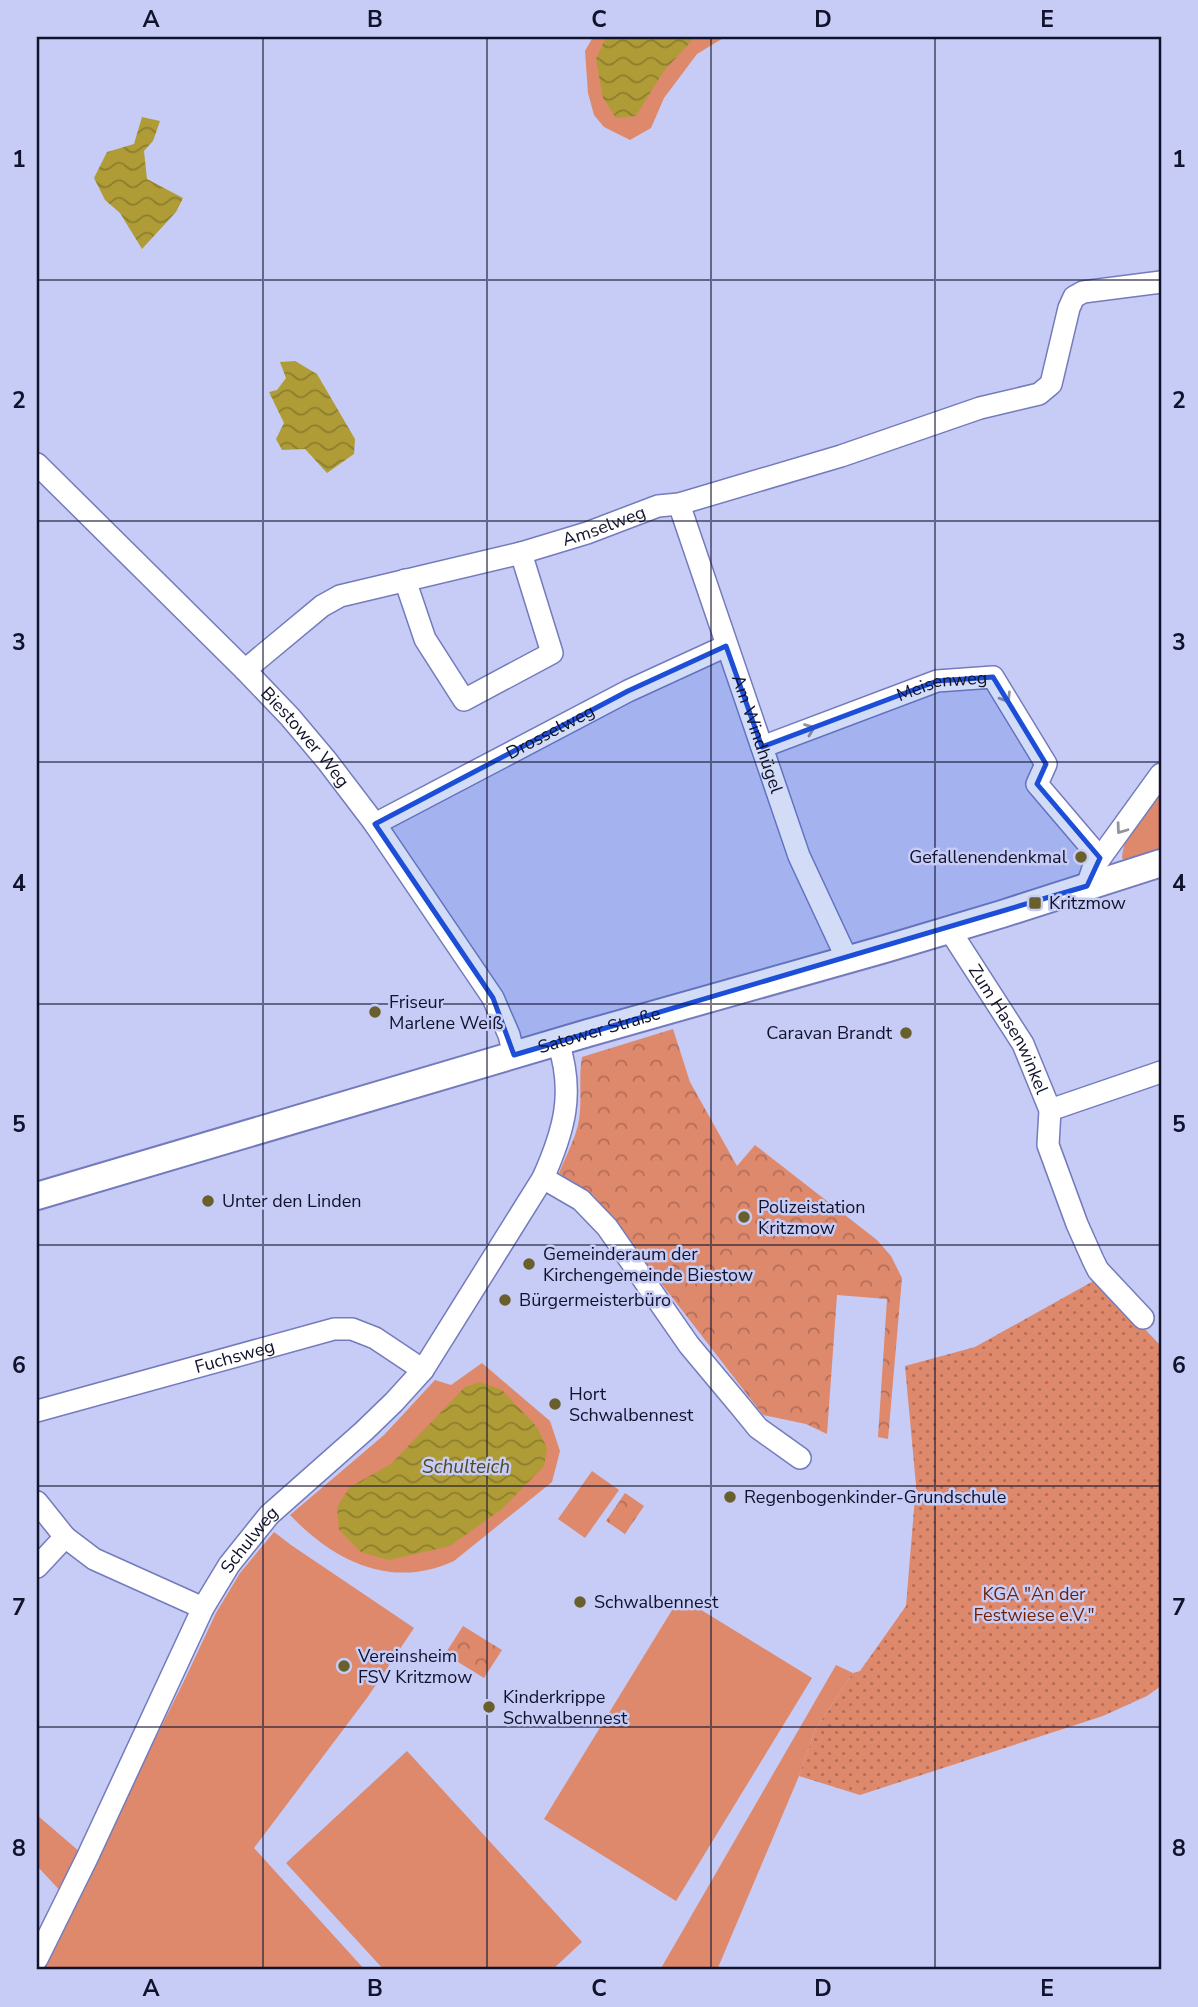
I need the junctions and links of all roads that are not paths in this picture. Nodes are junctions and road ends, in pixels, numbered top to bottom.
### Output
1 (1161, 282) edge
2 (37, 464) edge
3 (679, 504) junction
4 (521, 553) junction
5 (405, 580) junction
6 (726, 646) junction
7 (245, 670) junction
8 (762, 747) junction
9 (1161, 775) edge
10 (375, 824) junction
11 (1100, 858) junction
12 (1161, 863) edge
13 (1087, 886) junction
14 (949, 929) junction
15 (847, 959) junction
16 (558, 1042) junction
17 (514, 1055) junction
18 (1161, 1072) edge
19 (1050, 1110) junction
20 (543, 1178) junction
21 (37, 1196) edge
22 (1143, 1318) dead end
23 (423, 1370) junction
24 (37, 1411) edge
25 (800, 1458) dead end
26 (37, 1502) edge
27 (65, 1537) junction
28 (37, 1567) edge
29 (203, 1608) junction
30 (37, 1959) edge

1 - 3 street, Amselweg
2 - 7 street, Biestower Weg
3 - 4 street, Amselweg
3 - 6 street, Am Windhügel
4 - 5 street, Amselweg
4 - 5 street
5 - 7 street, Amselweg
6 - 8 street, Am Windhügel
6 - 10 street, Drosselweg
7 - 10 street, Biestower Weg
8 -> 11 street, Meisenweg
8 - 15 street, Am Windhügel
9 -> 11 street
10 - 17 street, Biestower Weg
11 - 13 street
12 - 13 main road, Satower Straße
13 - 14 main road, Satower Straße
14 - 15 main road, Satower Straße
14 - 19 street, Zum Hasenwinkel
15 - 16 main road, Satower Straße
16 - 17 main road, Satower Straße
16 - 20 street, Schulweg
17 - 21 main road, Satower Straße
18 - 19 street
19 - 22 street, Zum Hasenwinkel
20 - 23 street, Schulweg
20 - 25 street
23 - 24 street, Fuchsweg
23 - 29 street, Schulweg
26 - 27 street
27 - 28 street
27 - 29 street
29 - 30 street, Schulweg

